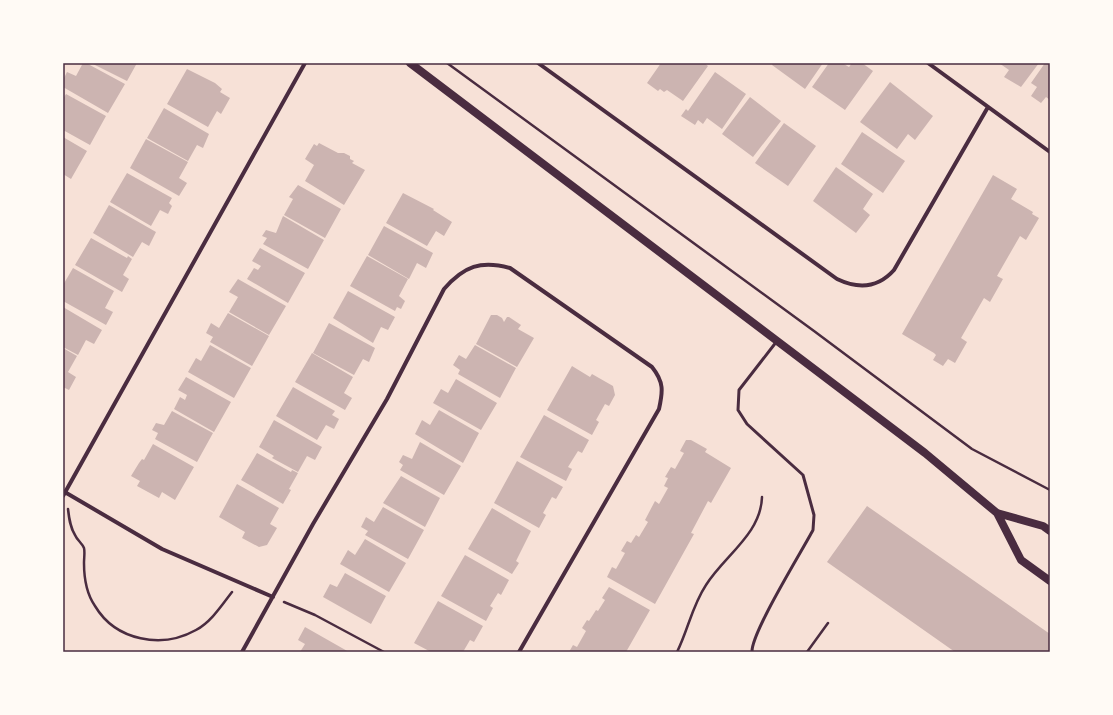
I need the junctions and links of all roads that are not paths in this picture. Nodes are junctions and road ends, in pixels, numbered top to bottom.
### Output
1 (305, 63) edge
2 (410, 63) edge
3 (538, 63) edge
4 (928, 63) edge
5 (988, 107) junction
6 (1050, 152) edge
7 (777, 341) junction
8 (64, 493) edge
9 (997, 513) junction
10 (1050, 531) edge
11 (1050, 581) edge
12 (273, 597) junction
13 (242, 652) edge
14 (519, 652) edge
15 (752, 652) edge

1 - 8 street
2 - 7 main road
3 - 5 street
4 - 5 street
5 - 6 street
7 - 9 main road
7 - 15 lane
8 - 12 street
9 - 10 main road
9 - 11 main road
12 - 13 street
12 - 14 street

